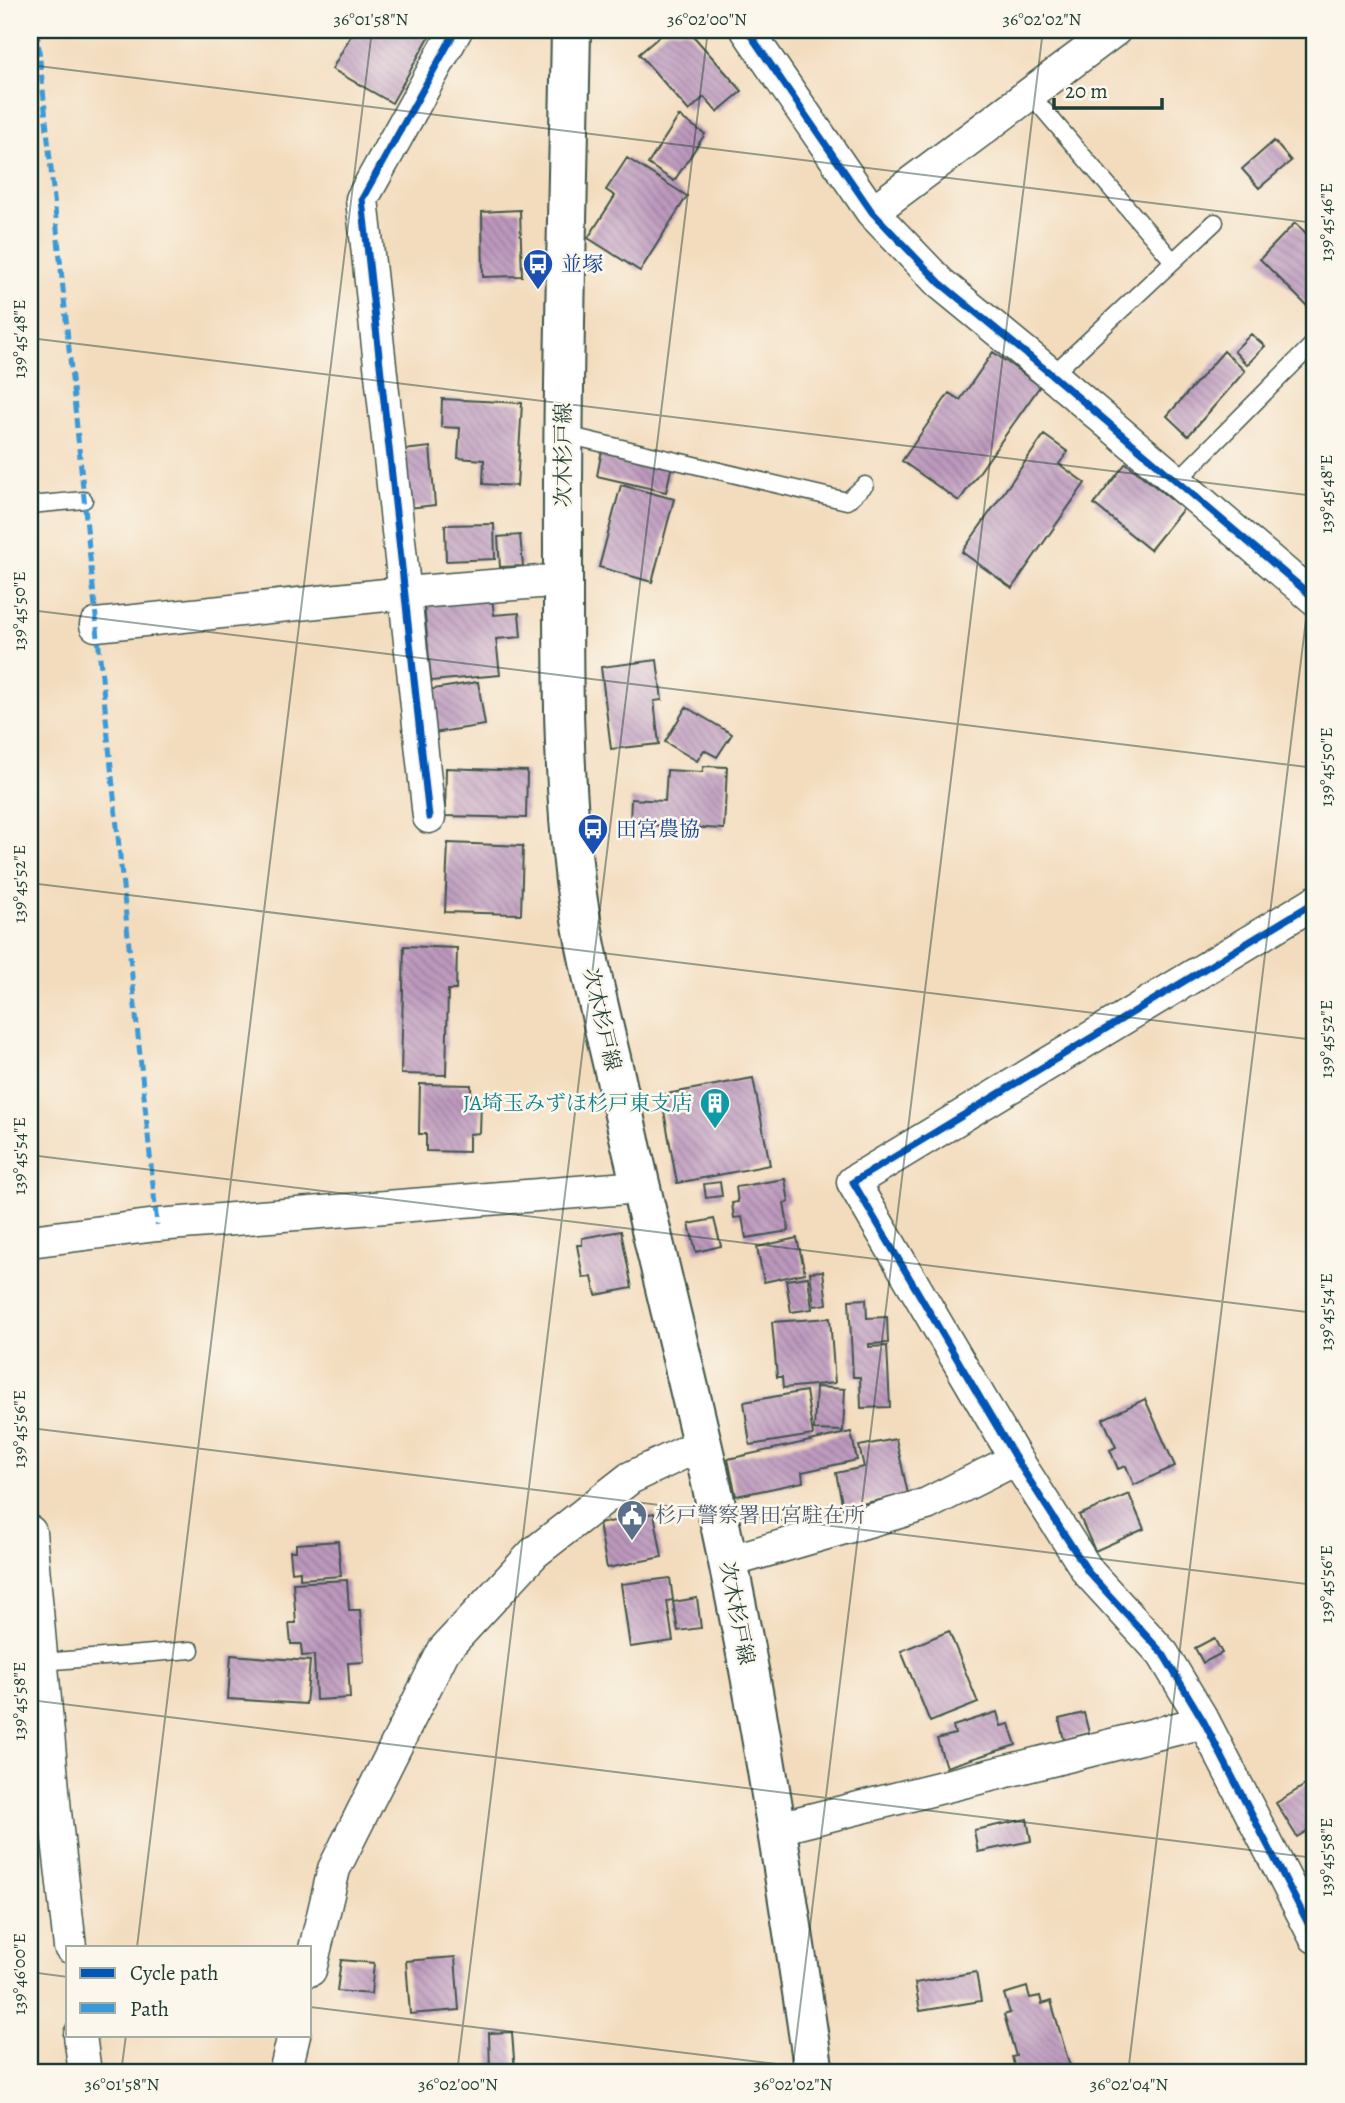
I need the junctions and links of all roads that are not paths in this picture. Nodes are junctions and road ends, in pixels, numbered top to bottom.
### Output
1 (456, 30) edge
2 (571, 30) edge
3 (747, 30) edge
4 (1115, 30) edge
5 (1030, 93) junction
6 (872, 212) junction
7 (1215, 222) dead end
8 (1173, 261) junction
9 (1315, 342) edge
10 (1052, 375) junction
11 (562, 434) junction
12 (1177, 481) junction
13 (865, 485) dead end
14 (84, 500) dead end
15 (30, 505) edge
16 (563, 580) junction
17 (405, 593) junction
18 (1315, 599) edge
19 (96, 625) dead end
20 (429, 817) dead end
21 (1315, 902) edge
22 (640, 1187) junction
23 (30, 1241) edge
24 (702, 1444) junction
25 (1016, 1459) junction
26 (30, 1532) edge
27 (727, 1562) junction
28 (191, 1650) dead end
29 (42, 1662) junction
30 (1204, 1723) junction
31 (42, 1810) edge
32 (778, 1828) junction
33 (1315, 1937) edge
34 (70, 1946) edge
35 (312, 1962) edge
36 (80, 2036) edge
37 (294, 2036) edge
38 (85, 2073) edge
39 (285, 2073) edge
40 (814, 2073) edge

1 - 17 street
2 - 11 main road, 次木杉戸線
3 - 6 street
4 - 5 street
5 - 6 street
5 - 8 lane
6 - 10 street
7 - 8 lane
8 - 10 lane
9 - 12 lane
10 - 12 street
11 - 13 lane
11 - 16 main road, 次木杉戸線
12 - 18 street
14 - 15 lane
16 - 17 street
16 - 22 main road, 次木杉戸線
17 - 19 street
17 - 20 street
21 - 25 street
22 - 23 street
22 - 24 main road, 次木杉戸線
24 - 27 main road, 次木杉戸線
24 - 35 street
25 - 27 street
25 - 30 street
26 - 29 street
27 - 32 main road, 次木杉戸線
28 - 29 lane
29 - 31 street
30 - 32 street
30 - 33 street
31 - 34 street
32 - 40 main road, 次木杉戸線
36 - 38 street
37 - 39 street

